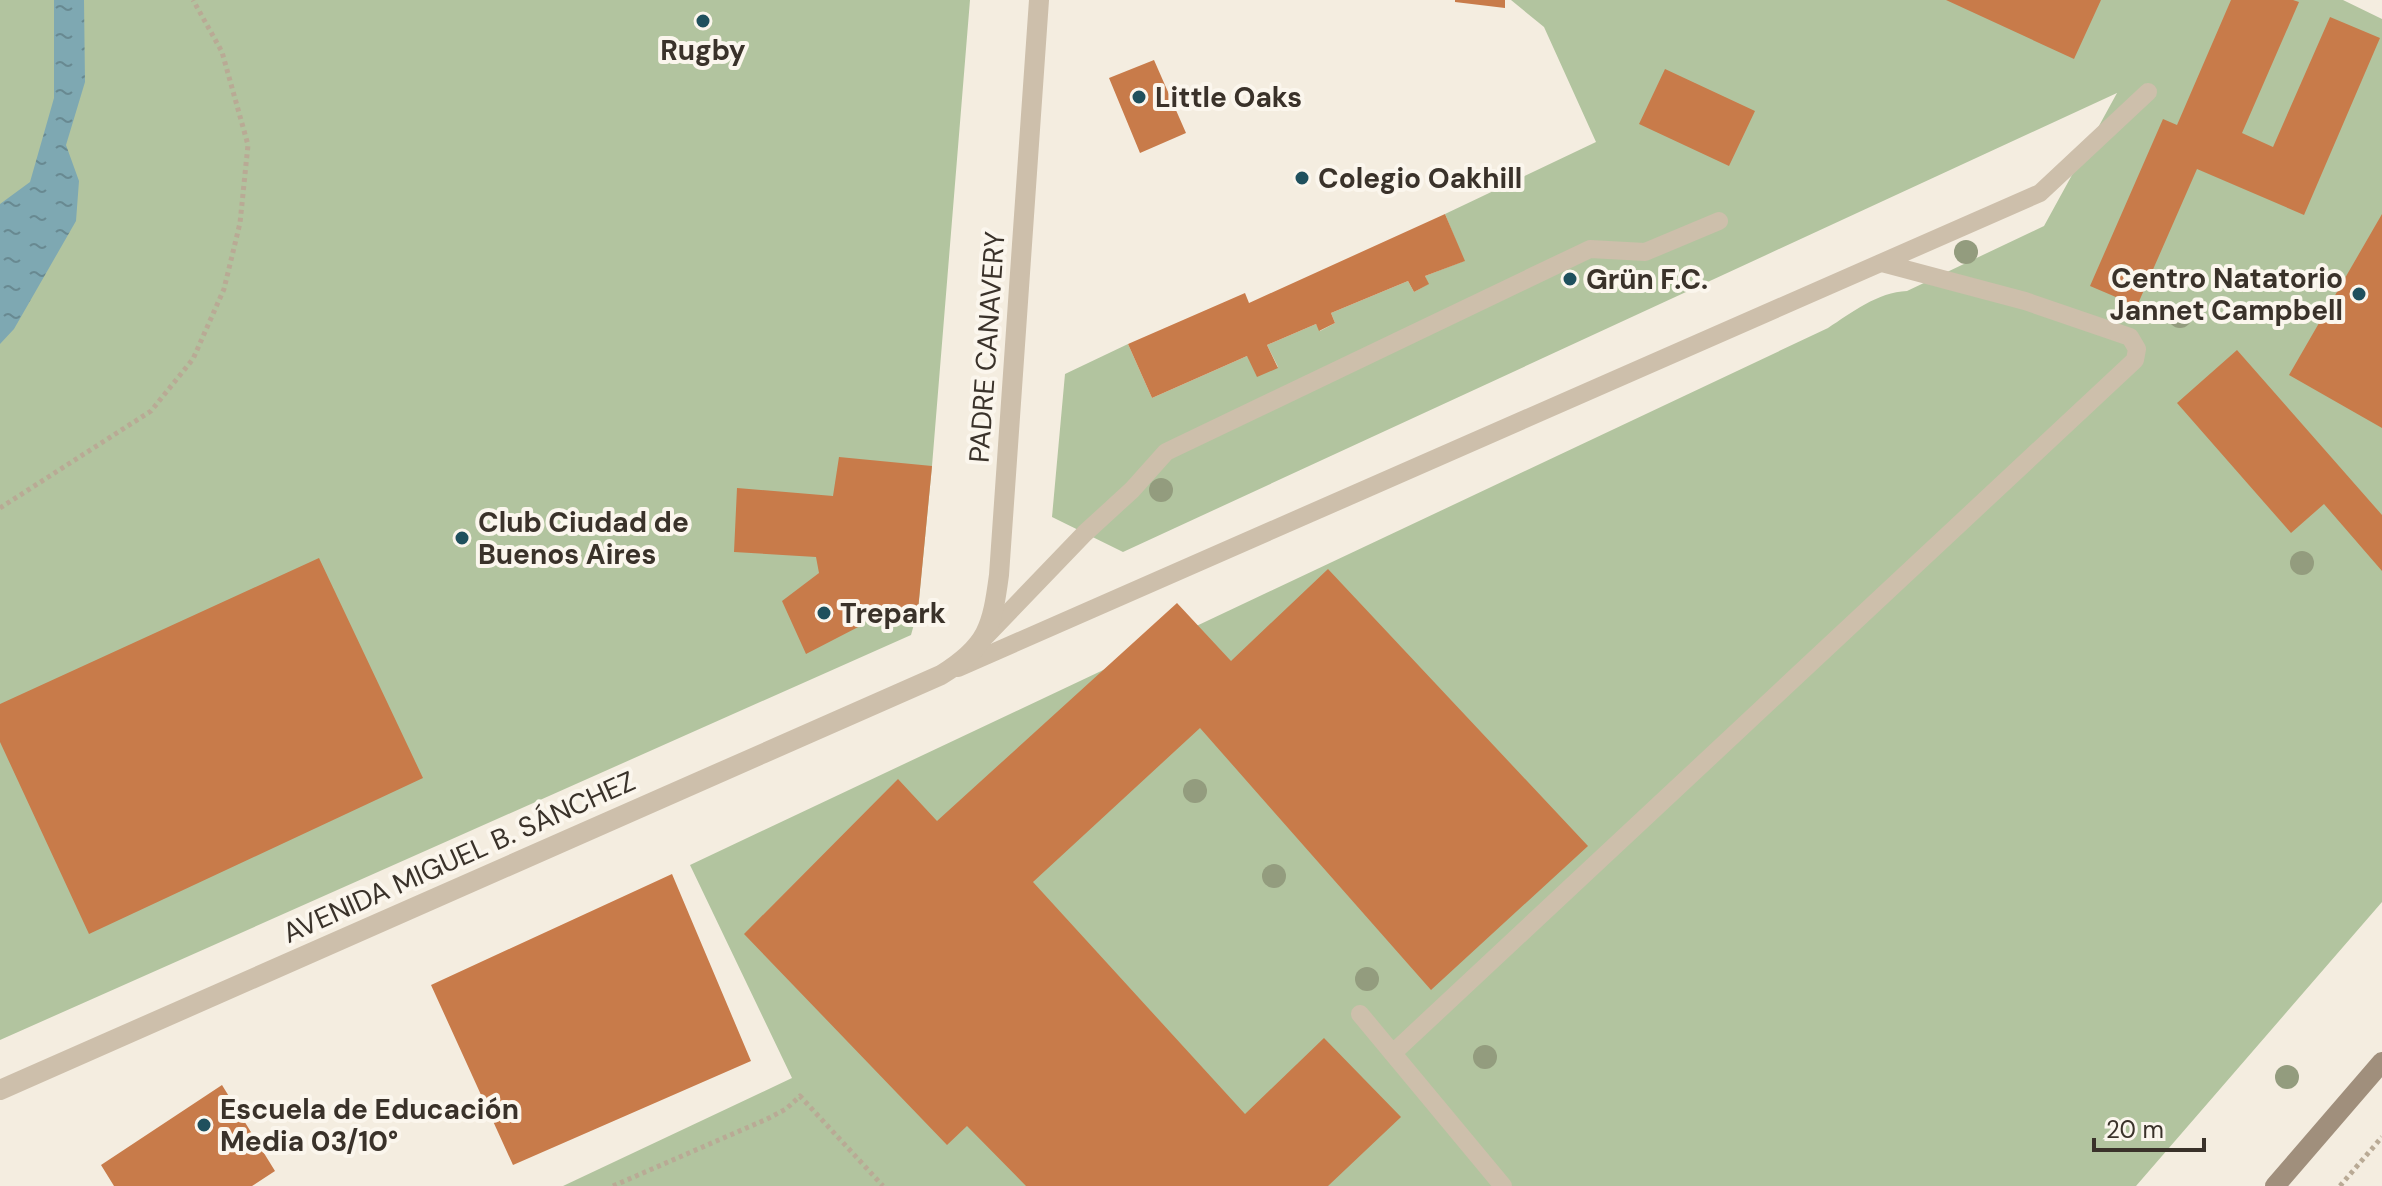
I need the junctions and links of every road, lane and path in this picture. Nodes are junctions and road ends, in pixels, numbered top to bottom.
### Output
1 (193, 0) edge
2 (1039, 0) edge
3 (2148, 92) dead end
4 (1719, 221) dead end
5 (1882, 263) junction
6 (0, 508) edge
7 (986, 636) junction
8 (941, 675) junction
9 (1360, 1014) dead end
10 (1393, 1053) junction
11 (2382, 1062) edge
12 (0, 1090) edge
13 (2382, 1137) edge
14 (613, 1186) edge
15 (883, 1186) edge
16 (1503, 1186) edge
17 (2275, 1186) edge
18 (2340, 1186) edge

1 - 6 path
2 - 7 street, PADRE CANAVERY
3 - 5 lane
4 - 7 lane
5 - 8 lane
5 - 10 lane
7 - 8 street
8 - 12 street, AVENIDA MIGUEL B. SÁNCHEZ
9 - 10 lane
10 - 16 lane
11 - 17 main road
13 - 18 path
14 - 15 path

